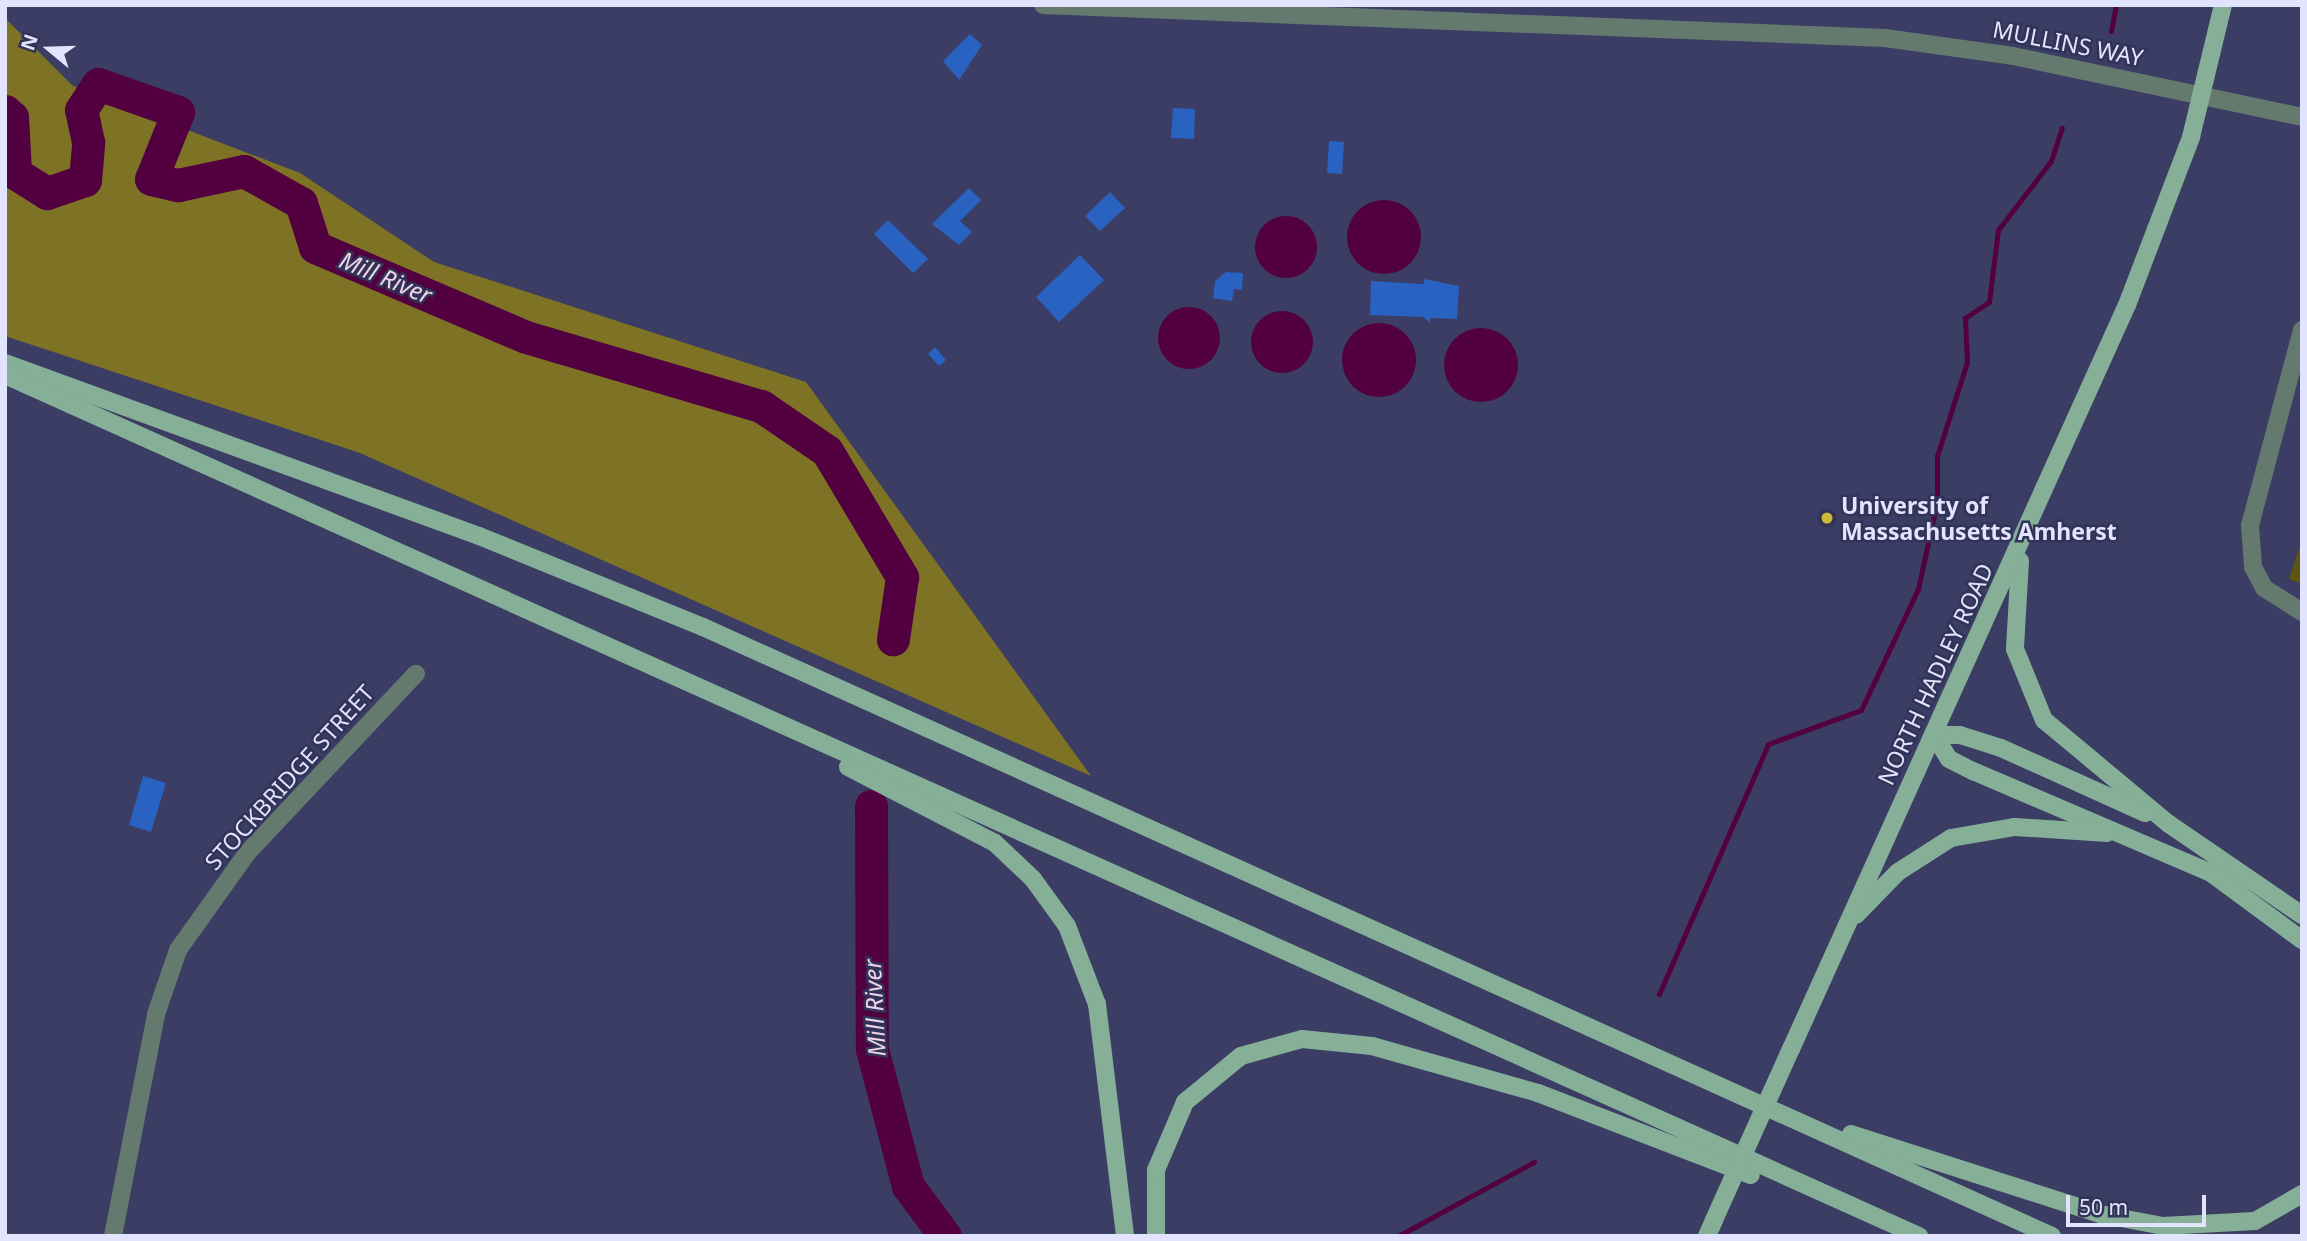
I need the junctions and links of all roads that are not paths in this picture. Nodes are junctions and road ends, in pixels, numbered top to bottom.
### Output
1 (1043, 5) edge
2 (2223, 5) edge
3 (2203, 93) junction
4 (2302, 117) edge
5 (2302, 330) edge
6 (5, 363) edge
7 (5, 375) edge
8 (2023, 541) junction
9 (2302, 612) edge
10 (598, 642) junction
11 (416, 674) dead end
12 (1934, 735) junction
13 (2169, 824) junction
14 (2154, 847) junction
15 (2302, 915) edge
16 (1847, 924) junction
17 (2302, 940) edge
18 (1794, 1118) junction
19 (2302, 1194) edge
20 (1710, 1228) edge
21 (113, 1236) edge
22 (1125, 1236) edge
23 (1156, 1236) edge
24 (1890, 1236) edge
25 (1919, 1236) edge
26 (2052, 1236) edge

1 - 3 street, MULLINS WAY
2 - 3 main road, NORTH HADLEY ROAD
3 - 4 street, MULLINS WAY
3 - 8 main road, NORTH HADLEY ROAD
5 - 9 street
6 - 18 main road
7 - 10 main road
8 - 12 main road, NORTH HADLEY ROAD
8 - 13 main road
10 - 22 main road
10 - 25 main road
11 - 21 street, STOCKBRIDGE STREET
12 - 13 main road
12 - 14 main road
12 - 16 main road, NORTH HADLEY ROAD
13 - 15 main road
14 - 16 main road
14 - 17 main road
16 - 20 main road, NORTH HADLEY ROAD, bridge
18 - 19 main road
18 - 26 main road
23 - 24 main road

